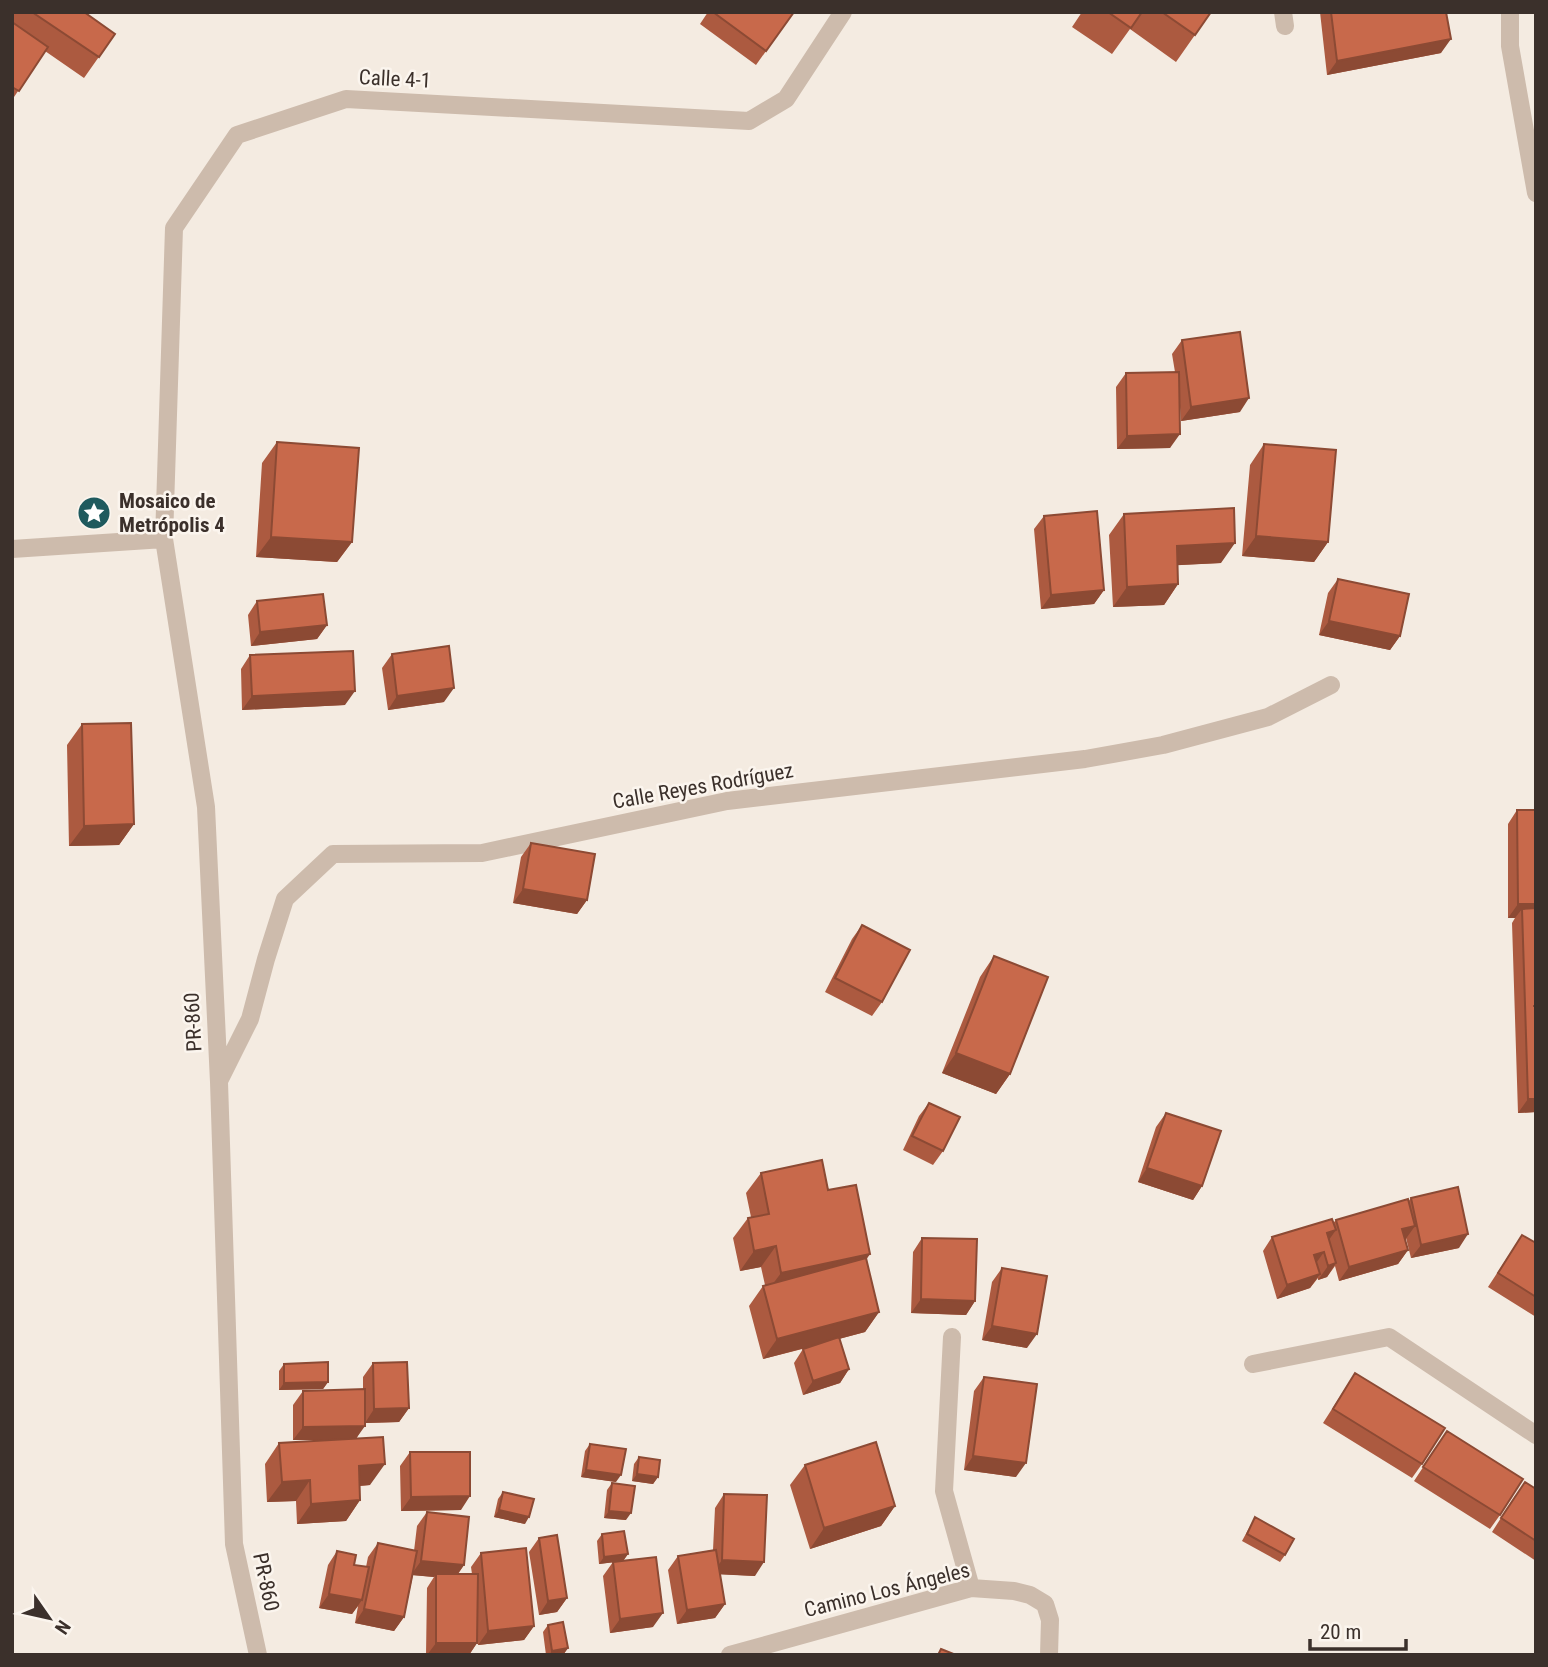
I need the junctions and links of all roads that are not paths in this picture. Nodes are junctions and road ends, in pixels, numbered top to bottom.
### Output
1 (844, 12) edge
2 (1510, 12) edge
3 (1536, 193) edge
4 (164, 539) junction
5 (12, 549) edge
6 (1331, 685) dead end
7 (219, 1082) junction
8 (952, 1338) dead end
9 (1253, 1364) dead end
10 (1536, 1435) edge
11 (971, 1588) junction
12 (258, 1655) edge
13 (730, 1655) edge
14 (1049, 1655) edge

1 - 4 street, Calle 4-1
2 - 3 street
4 - 5 street
4 - 7 street, PR-860 / PR-860
6 - 7 street, Calle Reyes Rodríguez
7 - 12 street, PR-860 / PR-860
8 - 11 street
9 - 10 street
11 - 13 street, Camino Los Ángeles
11 - 14 street, Camino Los Ángeles

